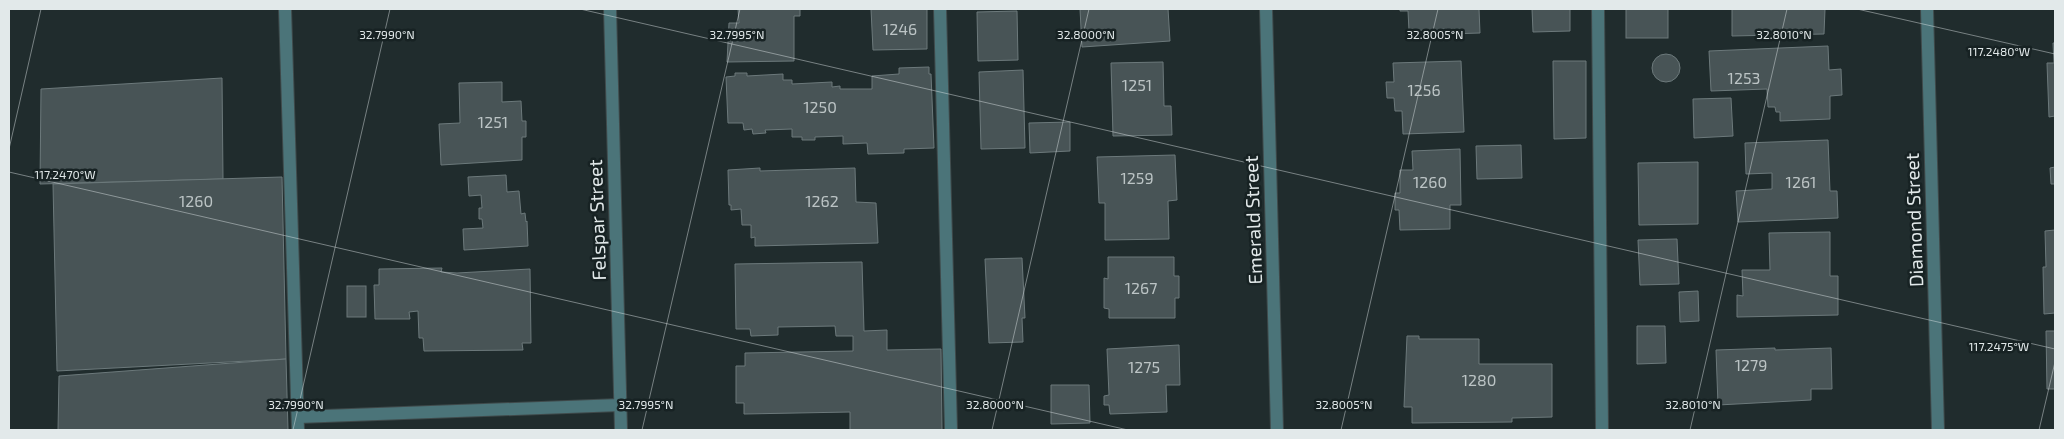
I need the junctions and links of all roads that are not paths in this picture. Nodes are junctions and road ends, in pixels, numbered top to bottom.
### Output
1 (285, 9) edge
2 (610, 9) edge
3 (940, 9) edge
4 (1266, 9) edge
5 (1598, 9) edge
6 (1927, 9) edge
7 (620, 405) junction
8 (298, 424) edge
9 (621, 430) edge
10 (951, 430) edge
11 (1277, 430) edge
12 (1602, 430) edge
13 (1938, 430) edge

1 - 8 street
2 - 7 street, Felspar Street
3 - 10 street
4 - 11 street, Emerald Street
5 - 12 street
6 - 13 street, Diamond Street
7 - 8 street
7 - 9 street, Felspar Street

